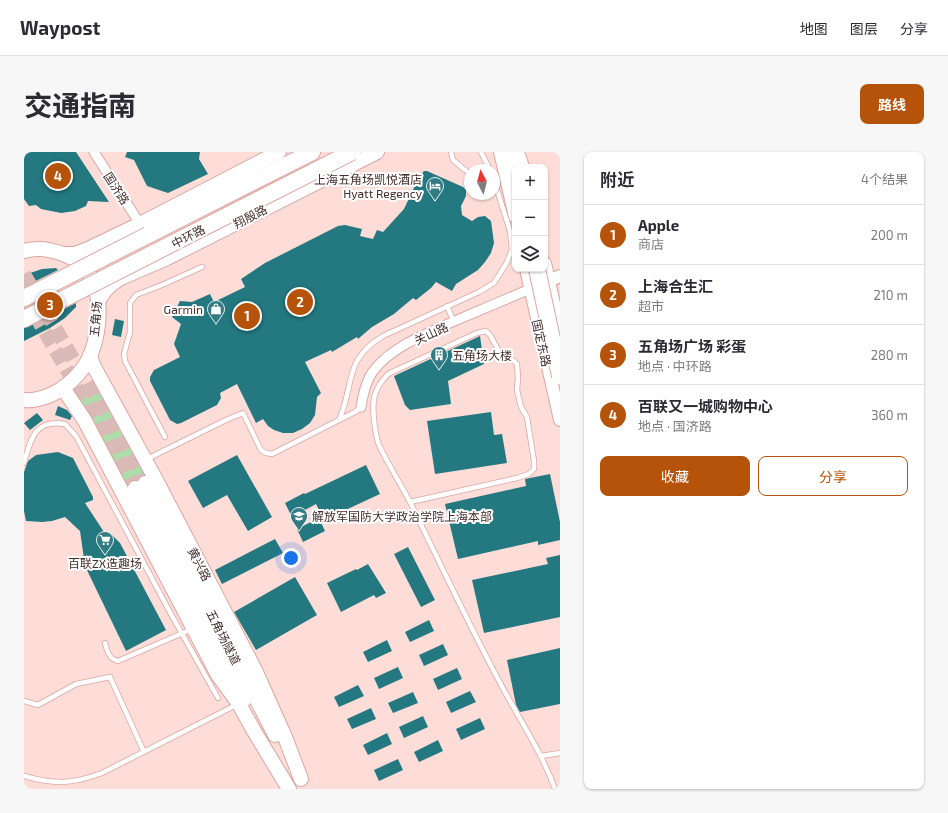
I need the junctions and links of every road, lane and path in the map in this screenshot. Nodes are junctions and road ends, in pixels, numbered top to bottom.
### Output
1 (94, 152) edge
2 (279, 152) edge
3 (290, 152) edge
4 (312, 152) edge
5 (352, 152) edge
6 (357, 152) edge
7 (363, 152) edge
8 (377, 152) edge
9 (451, 152) edge
10 (481, 152) edge
11 (500, 152) edge
12 (507, 152) edge
13 (518, 152) edge
14 (487, 164) edge
15 (513, 164) edge
16 (522, 164) edge
17 (464, 169) edge
18 (500, 187) edge
19 (504, 192) junction
20 (512, 210) edge
21 (144, 230) junction
22 (26, 248) edge
23 (156, 252) junction
24 (61, 254) junction
25 (202, 267) dead end
26 (527, 272) edge
27 (537, 272) edge
28 (547, 272) edge
29 (560, 276) edge
30 (122, 277) junction
31 (549, 281) junction
32 (530, 289) junction
33 (24, 298) edge
34 (99, 300) junction
35 (447, 306) junction
36 (24, 319) edge
37 (454, 322) junction
38 (560, 331) edge
39 (90, 355) junction
40 (560, 376) edge
41 (63, 388) junction
42 (25, 401) edge
43 (361, 407) joint
44 (339, 420) junction
45 (560, 420) edge
46 (165, 437) dead end
47 (146, 460) junction
48 (24, 463) edge
49 (410, 502) junction
50 (187, 630) junction
51 (105, 643) dead end
52 (218, 698) dead end
53 (24, 701) edge
54 (239, 704) junction
55 (144, 752) junction
56 (560, 754) edge
57 (541, 756) junction
58 (24, 776) edge
59 (303, 784) edge
60 (288, 785) edge
61 (555, 789) edge

1 - 21 street, 国济路
2 - 21 main road
3 - 21 highway
4 - 21 highway, 中环路
5 - 23 highway, 中环路, bridge
6 - 30 main road, 翔殷路
7 - 23 highway, bridge
8 - 30 main road, 翔殷路
9 - 17 lane
10 - 14 lane
11 - 19 street
12 - 15 highway
13 - 16 street
18 - 19 lane
19 - 20 street
19 - 35 lane
21 - 24 main road
21 - 33 highway, 中环路, bridge
22 - 24 main road, 五角场
23 - 36 highway, 中环路, bridge
24 - 34 main road, 五角场
25 - 46 lane
26 - 32 street, 国定东路
27 - 40 highway, bridge
28 - 31 street, 国定东路
29 - 31 street
30 - 34 main road, 翔殷路
31 - 32 street
31 - 38 street, 国定东路
32 - 37 street, 关山路
32 - 45 street, 国定东路
34 - 39 main road, 五角场
35 - 37 lane
35 - 44 lane
37 - 43 street, 关山路
39 - 41 main road, 五角场
39 - 47 main road, 黄兴路
41 - 42 main road, 五角场
41 - 50 main road
43 - 44 lane
44 - 47 lane
47 - 59 main road, 黄兴路
48 - 50 lane
49 - 49 lane
49 - 57 lane
50 - 51 lane
50 - 52 lane
50 - 54 main road
53 - 55 lane
54 - 55 lane
54 - 60 main road
55 - 58 lane
56 - 57 lane
57 - 61 lane
59 - 60 main road, 五角场隧道

